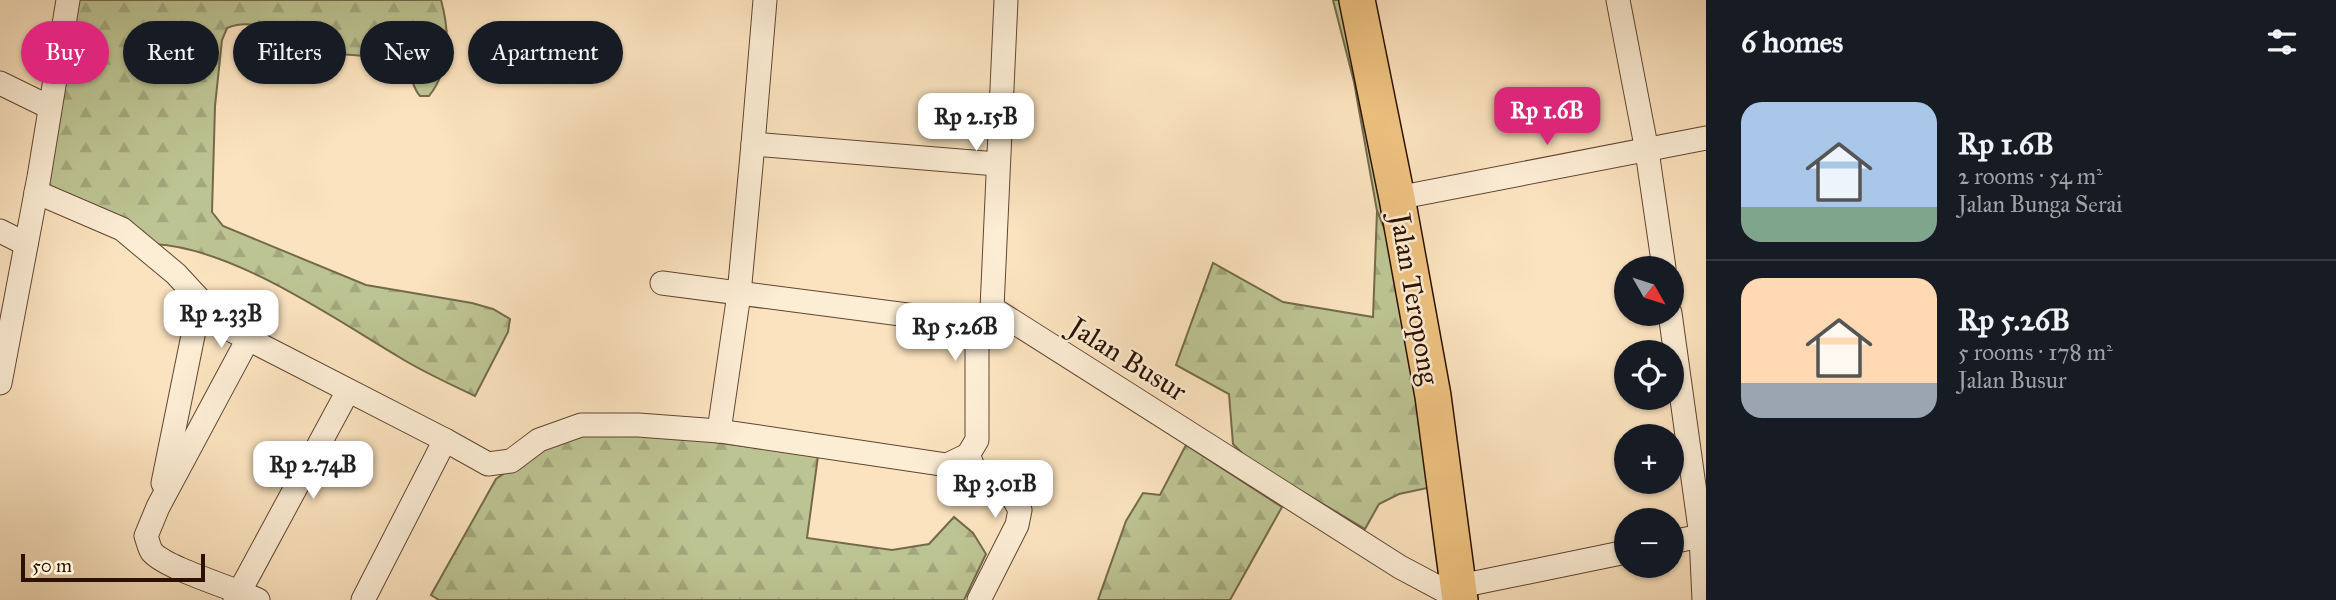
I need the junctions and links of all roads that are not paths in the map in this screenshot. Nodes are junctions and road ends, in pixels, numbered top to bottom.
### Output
1 (68, 0) edge
2 (765, 0) edge
3 (1006, 0) edge
4 (1357, 0) edge
5 (1618, 0) edge
6 (0, 83) edge
7 (49, 107) junction
8 (1706, 138) edge
9 (753, 144) junction
10 (1647, 150) junction
11 (997, 164) junction
12 (36, 192) junction
13 (1397, 198) junction
14 (0, 231) edge
15 (26, 244) junction
16 (1662, 256) edge
17 (662, 283) dead end
18 (739, 294) junction
19 (200, 301) junction
20 (985, 316) junction
21 (1672, 326) edge
22 (248, 339) junction
23 (0, 383) edge
24 (348, 391) junction
25 (719, 431) junction
26 (445, 440) junction
27 (968, 455) junction
28 (158, 507) junction
29 (1703, 536) edge
30 (1684, 540) edge
31 (1614, 555) edge
32 (1460, 595) edge
33 (244, 597) edge
34 (363, 600) edge
35 (979, 600) edge
36 (1704, 600) edge

1 - 7 street
2 - 9 street
3 - 11 street
4 - 13 main road, Jalan Teropong
5 - 10 street
6 - 7 street
7 - 12 street
8 - 10 street
9 - 11 street
9 - 18 street
10 - 13 street
10 - 16 street
11 - 20 street
12 - 15 street
12 - 19 street
13 - 32 main road, Jalan Teropong
14 - 15 street
15 - 23 street
17 - 18 street
18 - 20 street
18 - 25 street
19 - 22 street
19 - 28 street
20 - 27 street
20 - 32 street, Jalan Busur
21 - 29 street
22 - 24 street
22 - 28 street
24 - 26 street
24 - 33 street
25 - 26 street
25 - 27 street
26 - 34 street
27 - 35 street
28 - 33 street
29 - 30 street
29 - 36 street
31 - 32 street

